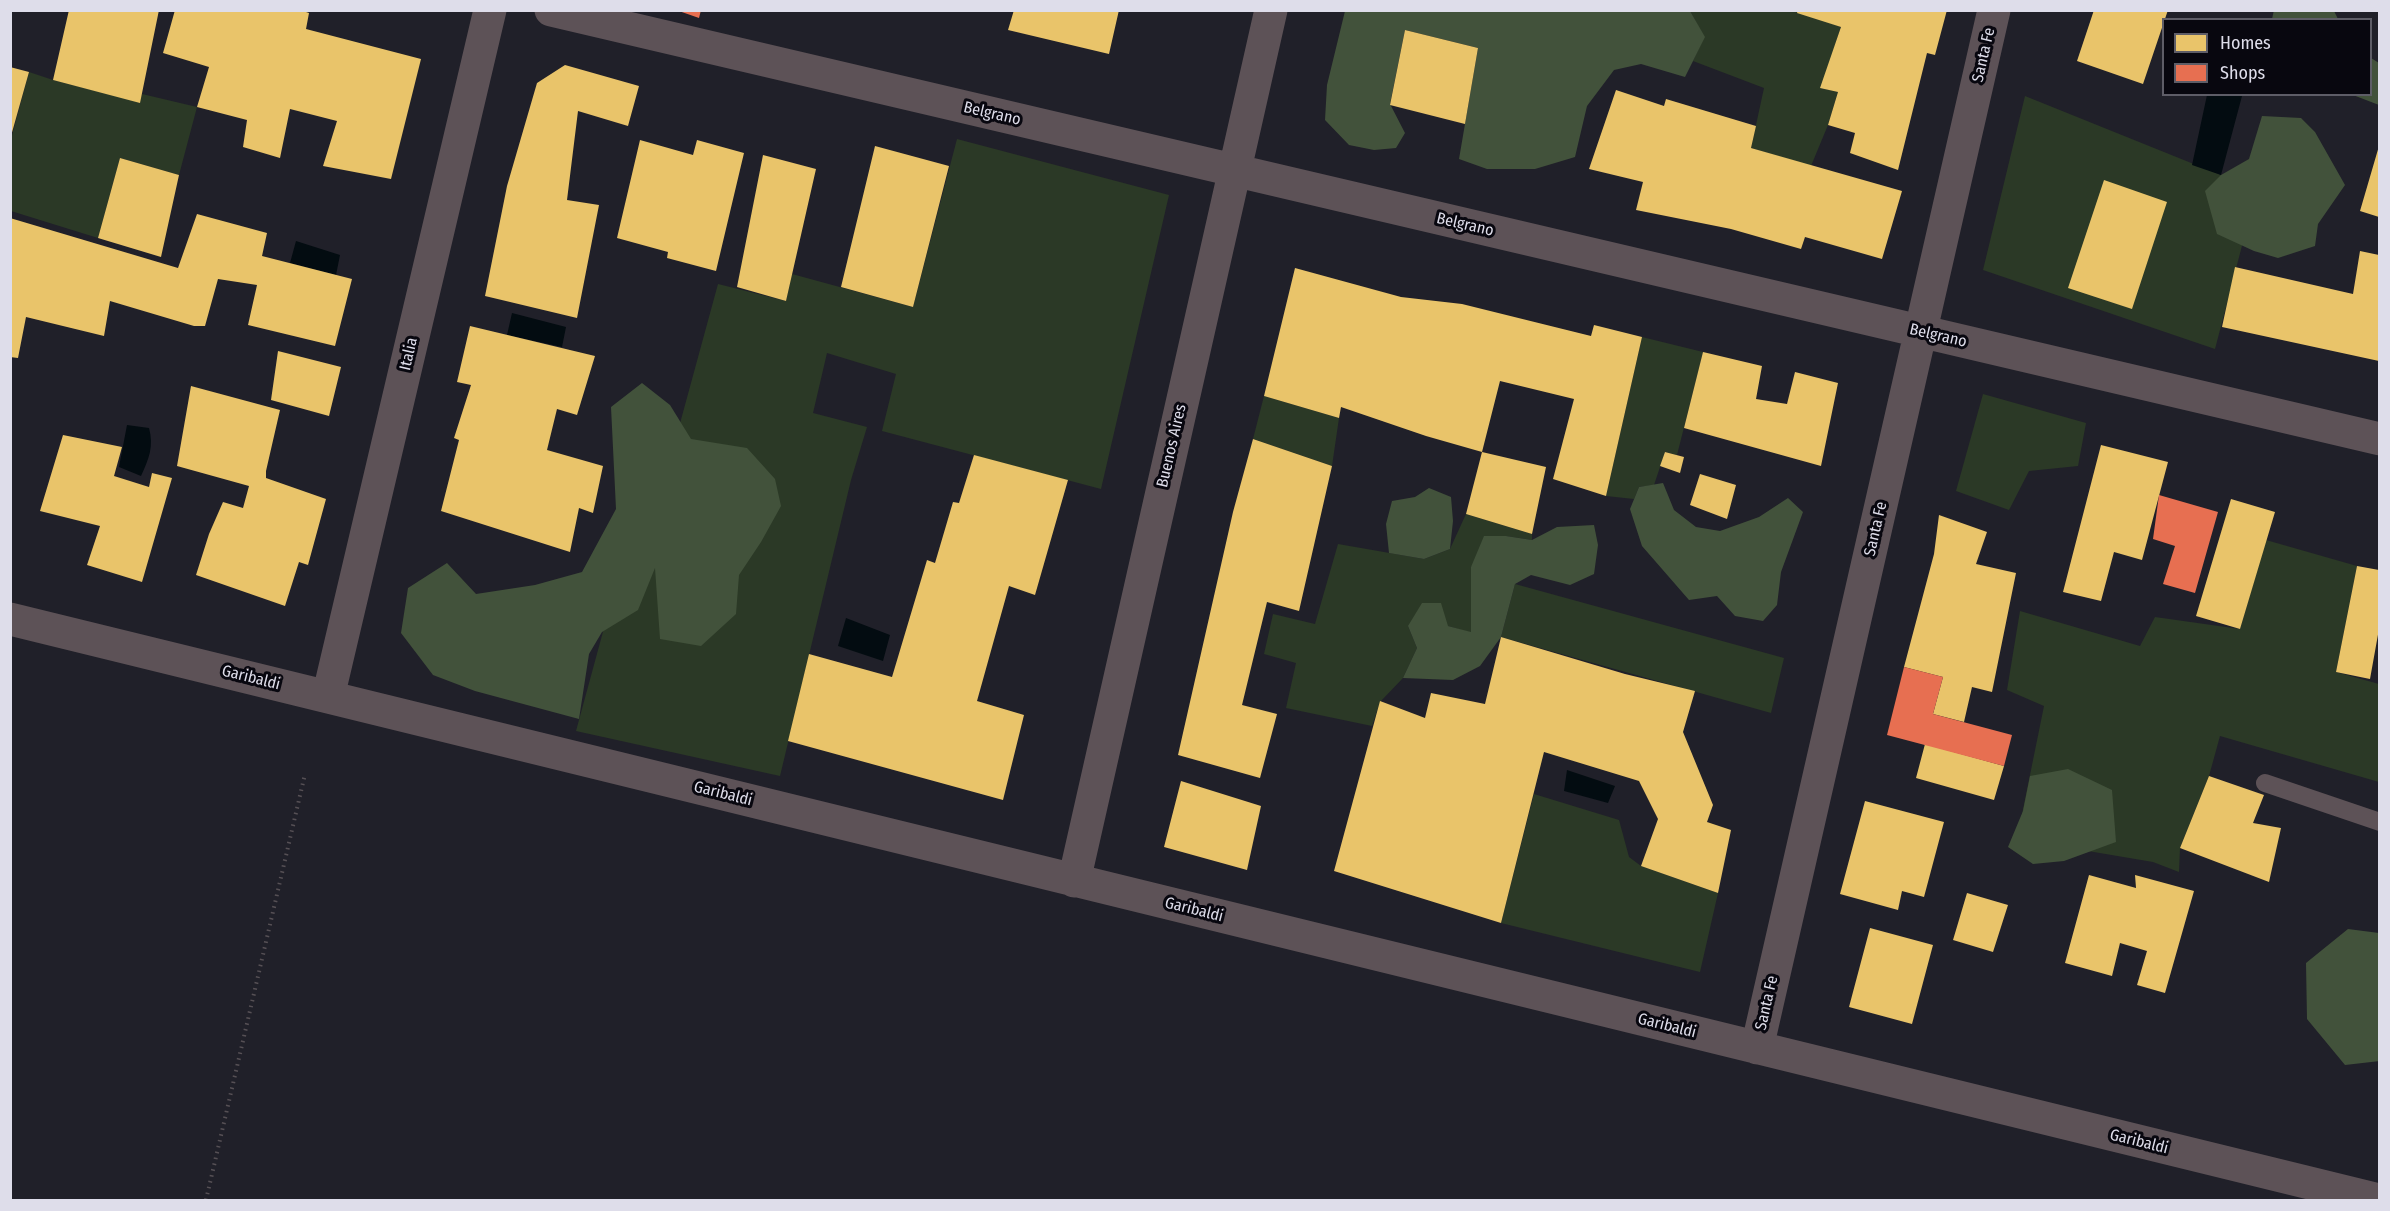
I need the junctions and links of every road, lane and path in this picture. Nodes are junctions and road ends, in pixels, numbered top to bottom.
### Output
1 (490, 10) edge
2 (550, 10) edge
3 (1271, 10) edge
4 (1994, 10) edge
5 (1234, 171) junction
6 (1921, 332) junction
7 (2379, 440) edge
8 (10, 619) edge
9 (328, 697) junction
10 (305, 774) dead end
11 (2265, 783) dead end
12 (2379, 822) edge
13 (1074, 880) junction
14 (1757, 1048) junction
15 (206, 1200) edge
16 (2379, 1200) edge

1 - 9 street, Italia
2 - 5 street, Belgrano
3 - 5 street, Buenos Aires
4 - 6 street, Santa Fe
5 - 6 street, Belgrano
5 - 13 street, Buenos Aires
6 - 7 street, Belgrano
6 - 14 street, Santa Fe
8 - 9 street, Garibaldi
9 - 13 street, Garibaldi
10 - 15 path
11 - 12 lane
13 - 14 street, Garibaldi
14 - 16 street, Garibaldi

